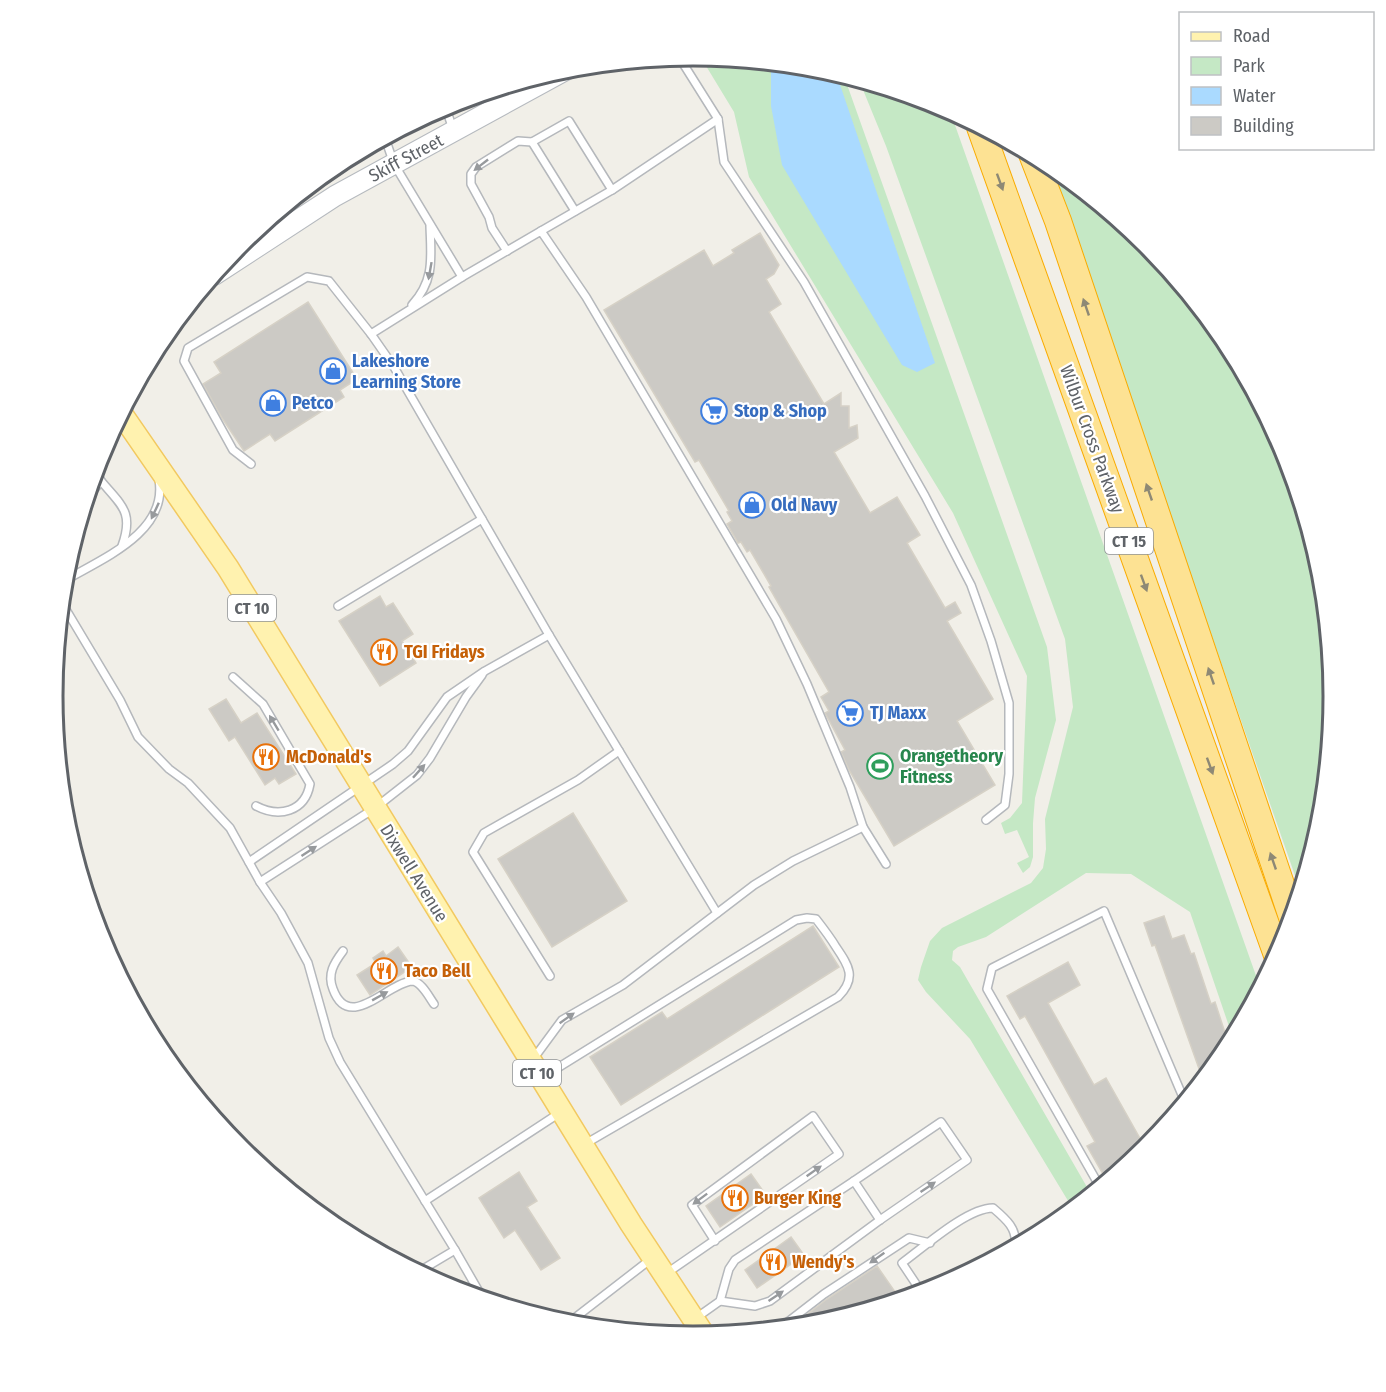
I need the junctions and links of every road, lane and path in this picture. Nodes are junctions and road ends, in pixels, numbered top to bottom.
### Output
1 (685, 66) edge
2 (529, 87) edge
3 (448, 116) edge
4 (718, 119) junction
5 (454, 132) junction
6 (984, 137) edge
7 (532, 142) junction
8 (387, 145) edge
9 (394, 164) junction
10 (1038, 169) edge
11 (612, 190) junction
12 (575, 211) junction
13 (430, 223) junction
14 (541, 231) junction
15 (257, 243) edge
16 (507, 250) junction
17 (462, 277) junction
18 (406, 312) junction
19 (371, 334) junction
20 (126, 421) edge
21 (151, 455) junction
22 (251, 464) dead end
23 (101, 481) edge
24 (482, 519) junction
25 (122, 546) junction
26 (75, 575) edge
27 (338, 606) dead end
28 (68, 613) edge
29 (549, 635) junction
30 (485, 671) junction
31 (233, 676) dead end
32 (619, 751) junction
33 (361, 786) junction
34 (256, 806) dead end
35 (375, 808) junction
36 (986, 820) dead end
37 (863, 827) junction
38 (249, 862) junction
39 (886, 864) dead end
40 (260, 882) junction
41 (1288, 905) edge
42 (717, 913) junction
43 (1273, 943) edge
44 (343, 951) dead end
45 (550, 976) dead end
46 (434, 1004) dead end
47 (536, 1071) junction
48 (1181, 1094) edge
49 (562, 1111) junction
50 (582, 1145) junction
51 (1096, 1180) edge
52 (854, 1181) junction
53 (425, 1201) junction
54 (880, 1220) junction
55 (1015, 1237) edge
56 (715, 1241) junction
57 (930, 1243) junction
58 (455, 1250) junction
59 (659, 1266) junction
60 (427, 1267) edge
61 (917, 1285) edge
62 (477, 1288) edge
63 (720, 1301) junction
64 (580, 1316) edge
65 (793, 1318) edge
66 (698, 1326) edge
67 (701, 1326) edge

1 - 4 lane
2 - 5 main road, Skiff Street
3 - 5 lane
4 - 11 lane
4 - 36 lane
5 - 9 main road, Skiff Street
6 -> 43 highway, Wilbur Cross Parkway / CT 15
7 - 11 lane
7 - 12 lane
7 -> 16 lane
8 - 9 lane
9 - 13 lane
9 - 15 main road, Skiff Street
41 -> 10 highway, Wilbur Cross Parkway / CT 15
11 - 12 lane
12 - 14 lane
13 - 17 lane
13 -> 18 lane
14 - 16 lane
14 - 37 lane
16 - 17 lane
17 - 18 lane
18 - 19 lane
19 - 22 lane
19 - 24 lane
20 - 21 main road, Dixwell Avenue / CT 10
21 -> 25 lane
21 - 33 main road, Dixwell Avenue / CT 10
23 - 25 lane
24 - 27 lane
24 - 29 lane
25 - 26 lane
28 - 38 lane
29 - 30 lane
29 - 32 lane
30 - 33 lane
35 -> 30 lane
34 -> 31 lane
32 - 42 lane
32 - 45 lane
33 - 35 main road, Dixwell Avenue / CT 10
33 - 38 lane
40 -> 35 lane
35 - 47 main road, Dixwell Avenue / CT 10
37 - 39 lane
37 - 42 lane
38 - 40 lane
40 - 53 lane
47 -> 42 lane
44 -> 46 lane
47 - 49 main road, Dixwell Avenue / CT 10
47 - 50 lane
48 - 51 lane
49 - 50 main road, Dixwell Avenue / CT 10
49 - 53 lane
50 - 59 main road, Dixwell Avenue / CT 10
52 - 54 lane
54 -> 52 lane
52 - 63 lane
53 - 58 lane
63 -> 54 lane
55 - 57 lane
56 -> 56 lane
56 - 59 lane
57 - 61 lane
57 -> 65 lane
58 - 60 lane
58 - 62 lane
59 - 64 lane
59 - 66 main road, Dixwell Avenue / CT 10
63 - 67 lane

